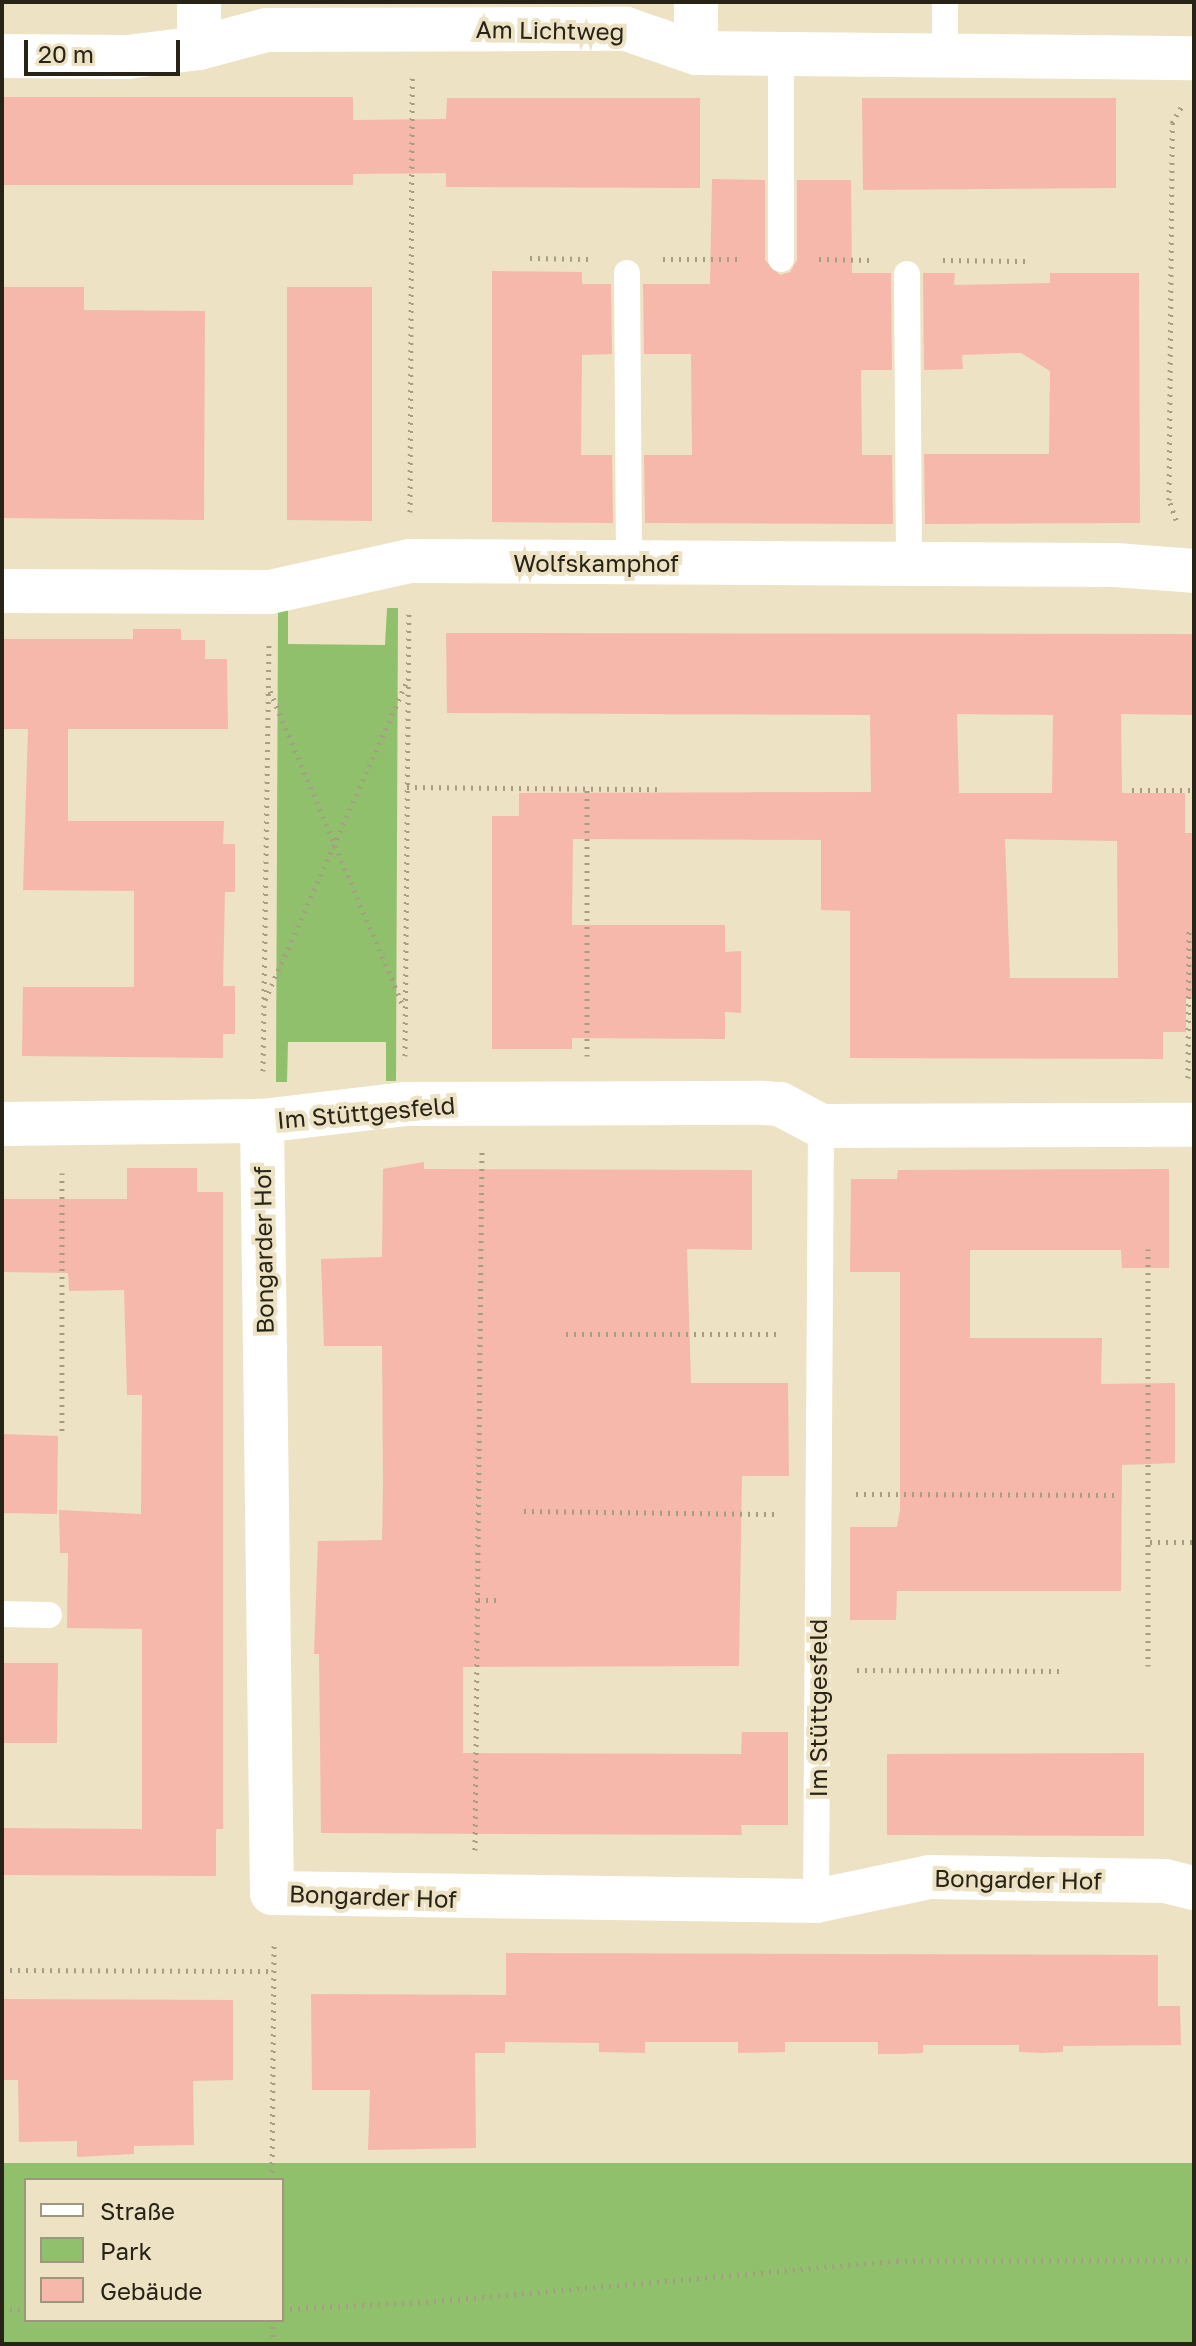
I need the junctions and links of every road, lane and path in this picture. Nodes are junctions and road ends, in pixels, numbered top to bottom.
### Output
1 (199, 2) edge
2 (696, 2) edge
3 (945, 2) edge
4 (411, 29) junction
5 (199, 48) junction
6 (696, 53) junction
7 (781, 53) junction
8 (945, 55) junction
9 (2, 56) edge
10 (1194, 58) edge
11 (1172, 123) dead end
12 (781, 259) dead end
13 (627, 273) dead end
14 (907, 274) dead end
15 (1169, 500) dead end
16 (410, 561) junction
17 (629, 563) junction
18 (909, 564) junction
19 (1193, 568) edge
20 (2, 591) edge
21 (270, 592) junction
22 (408, 680) junction
23 (268, 686) junction
24 (407, 787) junction
25 (587, 789) junction
26 (661, 789) dead end
27 (1132, 790) dead end
28 (1194, 790) edge
29 (337, 846) junction
30 (1189, 931) dead end
31 (264, 1003) junction
32 (405, 1011) junction
33 (404, 1065) dead end
34 (262, 1102) junction
35 (482, 1104) junction
36 (587, 1104) junction
37 (2, 1124) edge
38 (62, 1124) junction
39 (1191, 1125) edge
40 (821, 1126) junction
41 (1148, 1249) dead end
42 (566, 1334) dead end
43 (820, 1334) junction
44 (62, 1435) dead end
45 (1117, 1495) dead end
46 (819, 1504) junction
47 (524, 1511) dead end
48 (1150, 1542) junction
49 (1194, 1542) edge
50 (478, 1600) junction
51 (497, 1600) dead end
52 (2, 1614) edge
53 (49, 1615) dead end
54 (1148, 1666) dead end
55 (818, 1670) junction
56 (1060, 1671) dead end
57 (475, 1863) dead end
58 (1194, 1888) edge
59 (816, 1901) junction
60 (274, 1934) dead end
61 (2, 1970) edge
62 (273, 1971) junction
63 (272, 2178) edge
64 (1194, 2260) edge
65 (2, 2309) edge
66 (284, 2309) edge
67 (24, 2310) edge
68 (273, 2322) edge
69 (273, 2344) edge

1 - 5 street
2 - 6 street
3 - 8 lane
4 - 5 street, Am Lichtweg
4 - 6 street, Am Lichtweg
4 - 16 path
5 - 9 street, Am Lichtweg
6 - 7 street, Am Lichtweg
7 - 8 street, Am Lichtweg
7 - 12 lane
8 - 10 street, Am Lichtweg
11 - 15 path
13 - 17 lane
14 - 18 lane
16 - 17 street, Wolfskamphof
16 - 21 street, Wolfskamphof
16 - 22 path
17 - 18 street, Wolfskamphof
18 - 19 street, Wolfskamphof
20 - 21 street, Wolfskamphof
21 - 23 path
22 - 24 path
22 - 29 path
23 - 29 path
23 - 31 path
24 - 25 path
24 - 32 path
25 - 26 path
25 - 36 path
27 - 28 path
29 - 31 path
29 - 32 path
30 - 39 path
31 - 34 path
32 - 33 path
34 - 35 street, Im Stüttgesfeld
34 - 38 street, Im Stüttgesfeld
34 - 59 street, Bongarder Hof
35 - 36 street, Im Stüttgesfeld
35 - 50 path
36 - 40 street, Im Stüttgesfeld
37 - 38 street, Im Stüttgesfeld
38 - 44 path
39 - 40 street, Im Stüttgesfeld
40 - 43 lane, Im Stüttgesfeld
41 - 48 path
42 - 43 path
43 - 46 lane, Im Stüttgesfeld
45 - 46 path
46 - 47 path
46 - 55 lane, Im Stüttgesfeld
48 - 49 path
48 - 54 path
50 - 51 path
50 - 57 path
52 - 53 lane
55 - 56 path
55 - 59 lane, Im Stüttgesfeld
58 - 59 street, Bongarder Hof
60 - 62 path
61 - 62 path
62 - 63 path
64 - 66 path
65 - 67 path
68 - 69 path

